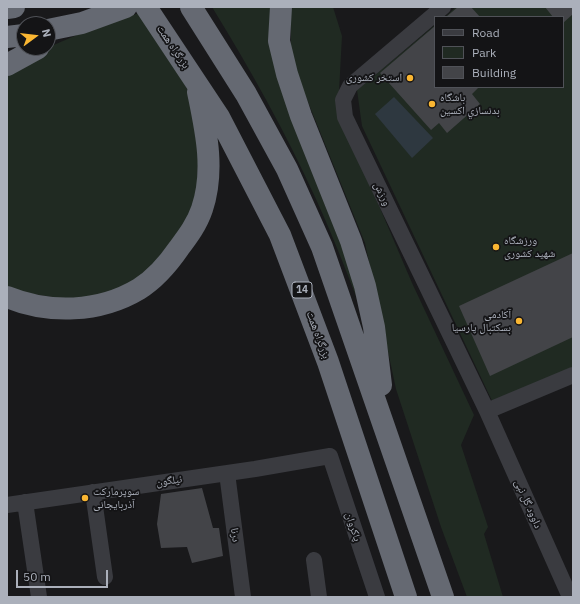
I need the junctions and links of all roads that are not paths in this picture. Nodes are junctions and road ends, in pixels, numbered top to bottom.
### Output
1 (14, 7) edge
2 (126, 7) edge
3 (146, 7) edge
4 (191, 7) edge
5 (281, 7) edge
6 (443, 7) edge
7 (7, 8) edge
8 (82, 23) junction
9 (56, 28) edge
10 (56, 39) edge
11 (23, 56) edge
12 (7, 65) edge
13 (195, 79) junction
14 (7, 297) edge
15 (573, 375) edge
16 (487, 411) junction
17 (388, 438) junction
18 (330, 456) joint
19 (227, 473) junction
20 (93, 492) junction
21 (25, 502) junction
22 (7, 504) edge
23 (314, 560) dead end
24 (105, 577) dead end
25 (39, 597) edge
26 (243, 597) edge
27 (319, 597) edge
28 (377, 597) edge
29 (406, 597) edge
30 (443, 597) edge
31 (570, 597) edge

1 - 7 highway
2 - 8 highway
3 - 13 highway, بزرگراه همت / 14
4 - 17 highway
5 - 17 highway
6 - 16 street, ورزش
8 - 9 highway
8 - 10 highway
11 - 12 highway
13 - 14 highway
13 - 29 highway, بزرگراه همت / 14
15 - 16 street
16 - 31 street, داوود گل نبی
17 - 30 highway
18 - 19 street, نیلگون
18 - 28 street, پاکروان
19 - 20 street, نیلگون
19 - 26 street, درنا
20 - 21 street, نیلگون
20 - 24 street
21 - 22 street, نیلگون
21 - 25 street
23 - 27 street

